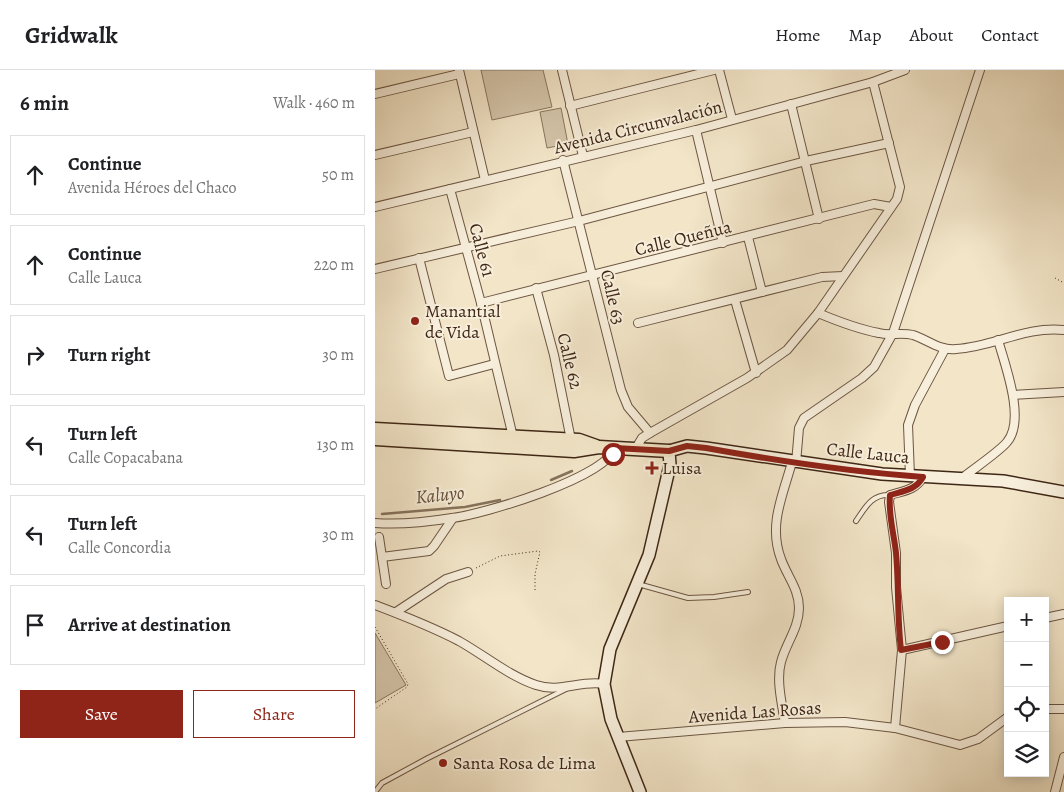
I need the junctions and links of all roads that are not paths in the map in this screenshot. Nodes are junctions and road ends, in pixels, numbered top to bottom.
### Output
1 (562, 70) edge
2 (714, 70) edge
3 (719, 70) edge
4 (905, 70) edge
5 (980, 70) edge
6 (459, 72) edge
7 (873, 82) junction
8 (375, 94) edge
9 (791, 104) junction
10 (571, 106) junction
11 (732, 119) junction
12 (696, 130) junction
13 (473, 132) junction
14 (889, 143) junction
15 (375, 155) edge
16 (583, 156) junction
17 (563, 160) junction
18 (806, 161) junction
19 (485, 180) junction
20 (709, 187) junction
21 (449, 189) junction
22 (375, 207) edge
23 (891, 207) junction
24 (819, 218) junction
25 (579, 221) junction
26 (748, 237) junction
27 (723, 243) junction
28 (466, 247) junction
29 (419, 258) junction
30 (375, 269) edge
31 (593, 275) junction
32 (843, 276) junction
33 (536, 288) junction
34 (762, 292) junction
35 (735, 300) junction
36 (481, 303) junction
37 (817, 313) junction
38 (638, 323) dead end
39 (1064, 330) edge
40 (893, 333) junction
41 (998, 340) junction
42 (945, 349) junction
43 (494, 364) junction
44 (756, 373) junction
45 (1064, 392) edge
46 (1013, 395) junction
47 (375, 430) edge
48 (649, 433) junction
49 (375, 440) edge
50 (513, 442) junction
51 (574, 446) junction
52 (615, 448) junction
53 (636, 448) junction
54 (669, 451) junction
55 (794, 463) junction
56 (911, 476) junction
57 (923, 477) junction
58 (961, 479) junction
59 (1064, 492) edge
60 (890, 495) junction
61 (453, 518) junction
62 (856, 521) dead end
63 (375, 523) edge
64 (379, 537) dead end
65 (383, 557) junction
66 (468, 572) road end
67 (386, 584) dead end
68 (638, 584) junction
69 (748, 592) dead end
70 (375, 605) edge
71 (396, 612) junction
72 (1064, 614) edge
73 (1049, 617) edge
74 (1004, 627) edge
75 (901, 650) junction
76 (604, 684) junction
77 (569, 688) junction
78 (1049, 709) edge
79 (1064, 709) edge
80 (1004, 720) edge
81 (785, 723) junction
82 (895, 728) junction
83 (618, 737) junction
84 (1064, 757) edge
85 (375, 792) edge
86 (641, 792) edge
87 (1055, 792) edge

1 - 10 street
2 - 10 street
3 - 11 street
4 - 7 street, Avenida Circunvalación
5 - 40 street
6 - 8 street
6 - 13 street
7 - 9 street, Avenida Circunvalación
7 - 14 street
9 - 11 street, Avenida Circunvalación
9 - 18 street
10 - 16 street
11 - 12 street, Avenida Circunvalación
12 - 16 street, Avenida Circunvalación
12 - 20 street
13 - 15 street
13 - 19 street
14 - 18 street
14 - 23 street
16 - 17 street, Avenida Circunvalación
17 - 19 street, Avenida Circunvalación
17 - 25 street, Calle 63
18 - 20 street
18 - 24 street
19 - 21 street, Avenida Circunvalación
20 - 25 street
20 - 27 street
21 - 22 street, Avenida Circunvalación
21 - 28 street, Calle 61
23 - 24 street, Calle Queñua
23 - 32 street
24 - 26 street, Calle Queñua
25 - 28 street
25 - 31 street, Calle 63
26 - 27 street, Calle Queñua
26 - 34 street
27 - 31 street, Calle Queñua
28 - 29 street
28 - 36 street, Calle 61
29 - 30 street
29 - 43 street
31 - 33 street, Calle Queñua
31 - 48 street, Calle 63
32 - 34 street
32 - 37 street
33 - 36 street, Calle Queñua
33 - 51 street, Calle 62
34 - 35 street
35 - 38 street
35 - 44 street
36 - 43 street, Calle 61
37 - 40 street
37 - 44 street
39 - 41 street
40 - 42 street
40 - 55 street
41 - 42 street
41 - 46 street
42 - 56 street
43 - 50 street, Calle 61
44 - 48 street
45 - 46 street
46 - 58 street
47 - 50 main road
48 - 53 street
49 - 50 main road
50 - 51 main road
51 - 52 main road
52 - 53 main road
52 - 61 street
53 - 54 main road
54 - 55 street, Calle Lauca
54 - 68 street
55 - 56 street, Calle Lauca
55 - 81 street
56 - 57 street, Calle Lauca
57 - 58 street, Calle Lauca
57 - 60 street
58 - 59 street, Calle Lauca
60 - 62 lane
60 - 75 street
61 - 63 street
61 - 65 street
64 - 65 street
65 - 67 street
66 - 71 street
68 - 69 lane
68 - 76 street
70 - 71 street
71 - 77 street
72 - 73 street
74 - 75 street
75 - 82 street
76 - 77 street
76 - 83 street
77 - 85 lane
78 - 79 street
80 - 82 street, Avenida Las Rosas
81 - 82 street, Avenida Las Rosas
81 - 83 street, Avenida Las Rosas
83 - 86 street
84 - 87 street

